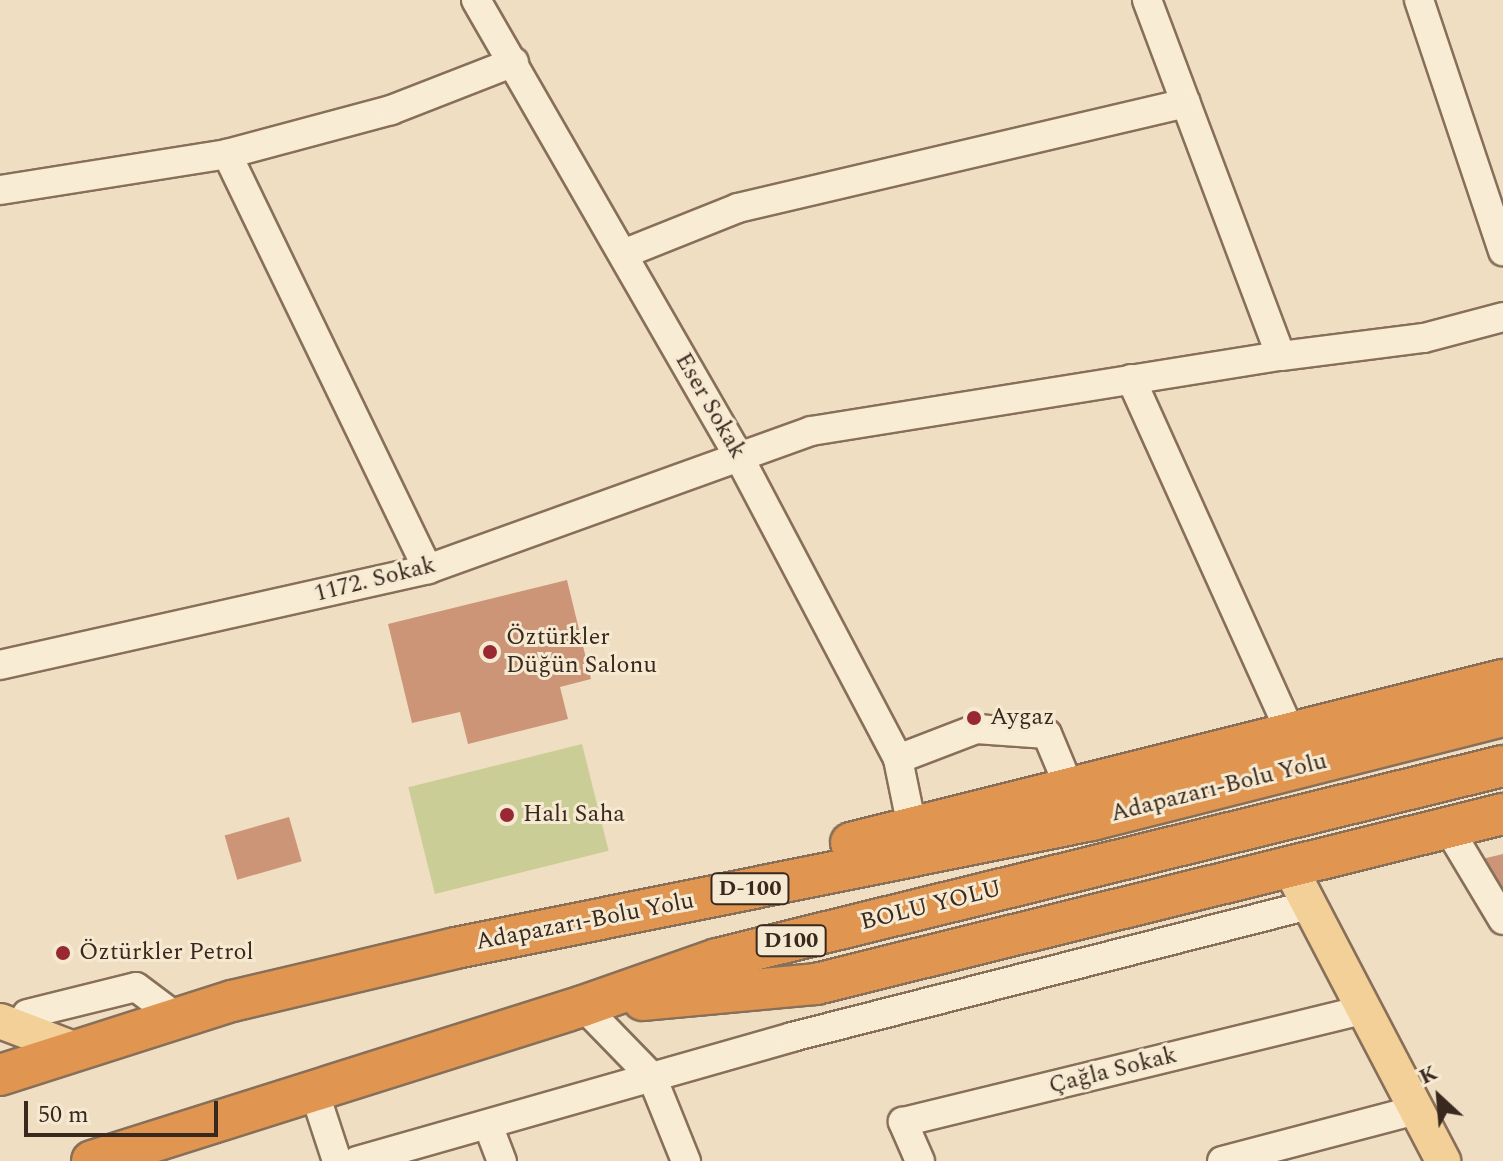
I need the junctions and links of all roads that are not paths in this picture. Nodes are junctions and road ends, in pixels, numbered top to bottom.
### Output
1 (476, 0) edge
2 (1147, 0) edge
3 (1419, 0) edge
4 (514, 62) junction
5 (1186, 103) junction
6 (227, 154) junction
7 (0, 190) edge
8 (1503, 251) edge
9 (623, 254) junction
10 (1501, 325) edge
11 (1281, 356) junction
12 (1131, 379) junction
13 (739, 457) junction
14 (428, 569) junction
15 (0, 665) edge
16 (1503, 680) edge
17 (1503, 716) edge
18 (1291, 733) junction
19 (898, 759) junction
20 (1503, 766) edge
21 (1070, 789) junction
22 (1503, 814) edge
23 (912, 827) junction
24 (1448, 828) junction
25 (1289, 866) junction
26 (1309, 905) junction
27 (1503, 920) edge
28 (456, 948) junction
29 (583, 1006) junction
30 (1364, 1010) junction
31 (176, 1017) junction
32 (14, 1018) edge
33 (79, 1051) junction
34 (0, 1075) edge
35 (652, 1077) junction
36 (314, 1091) junction
37 (1416, 1110) junction
38 (488, 1125) junction
39 (150, 1153) edge
40 (92, 1161) edge
41 (337, 1161) edge
42 (357, 1161) edge
43 (502, 1161) edge
44 (686, 1161) edge
45 (920, 1161) edge
46 (1222, 1161) edge
47 (1443, 1161) edge

1 - 4 street, Eser Sokak
2 - 5 street
3 - 8 street
4 - 6 street
4 - 9 street, Eser Sokak
5 - 9 street
5 - 11 street
6 - 7 street
6 - 14 street
9 - 13 street, Eser Sokak
10 - 11 street, 1172. Sokak
11 - 12 street, 1172. Sokak
12 - 13 street, 1172. Sokak
12 - 18 street
13 - 14 street, 1172. Sokak
13 - 19 street, Eser Sokak
14 - 15 street, 1172. Sokak
16 - 18 highway
17 - 28 highway, Adapazarı-Bolu Yolu / D-100
18 - 21 highway
19 - 21 street
19 - 23 street, Eser Sokak
20 - 29 highway, BOLU YOLU / D100
21 - 23 highway
22 - 24 highway
23 - 28 highway
24 - 25 highway
24 - 27 street
25 - 26 main road
25 - 29 highway
26 - 30 main road
26 - 35 street
28 - 31 highway, Adapazarı-Bolu Yolu / D-100
29 - 35 street
29 - 36 highway, BOLU YOLU / D100
30 - 37 main road
30 - 45 street, Çağla Sokak
31 - 32 street
31 - 33 highway, Adapazarı-Bolu Yolu / D-100
32 - 33 main road
33 - 34 highway, Adapazarı-Bolu Yolu / D-100
35 - 38 street
35 - 44 street
36 - 39 highway, BOLU YOLU / D100
36 - 41 street
37 - 46 street
37 - 47 main road
38 - 42 street
38 - 43 street
39 - 40 highway, BOLU YOLU / D100

